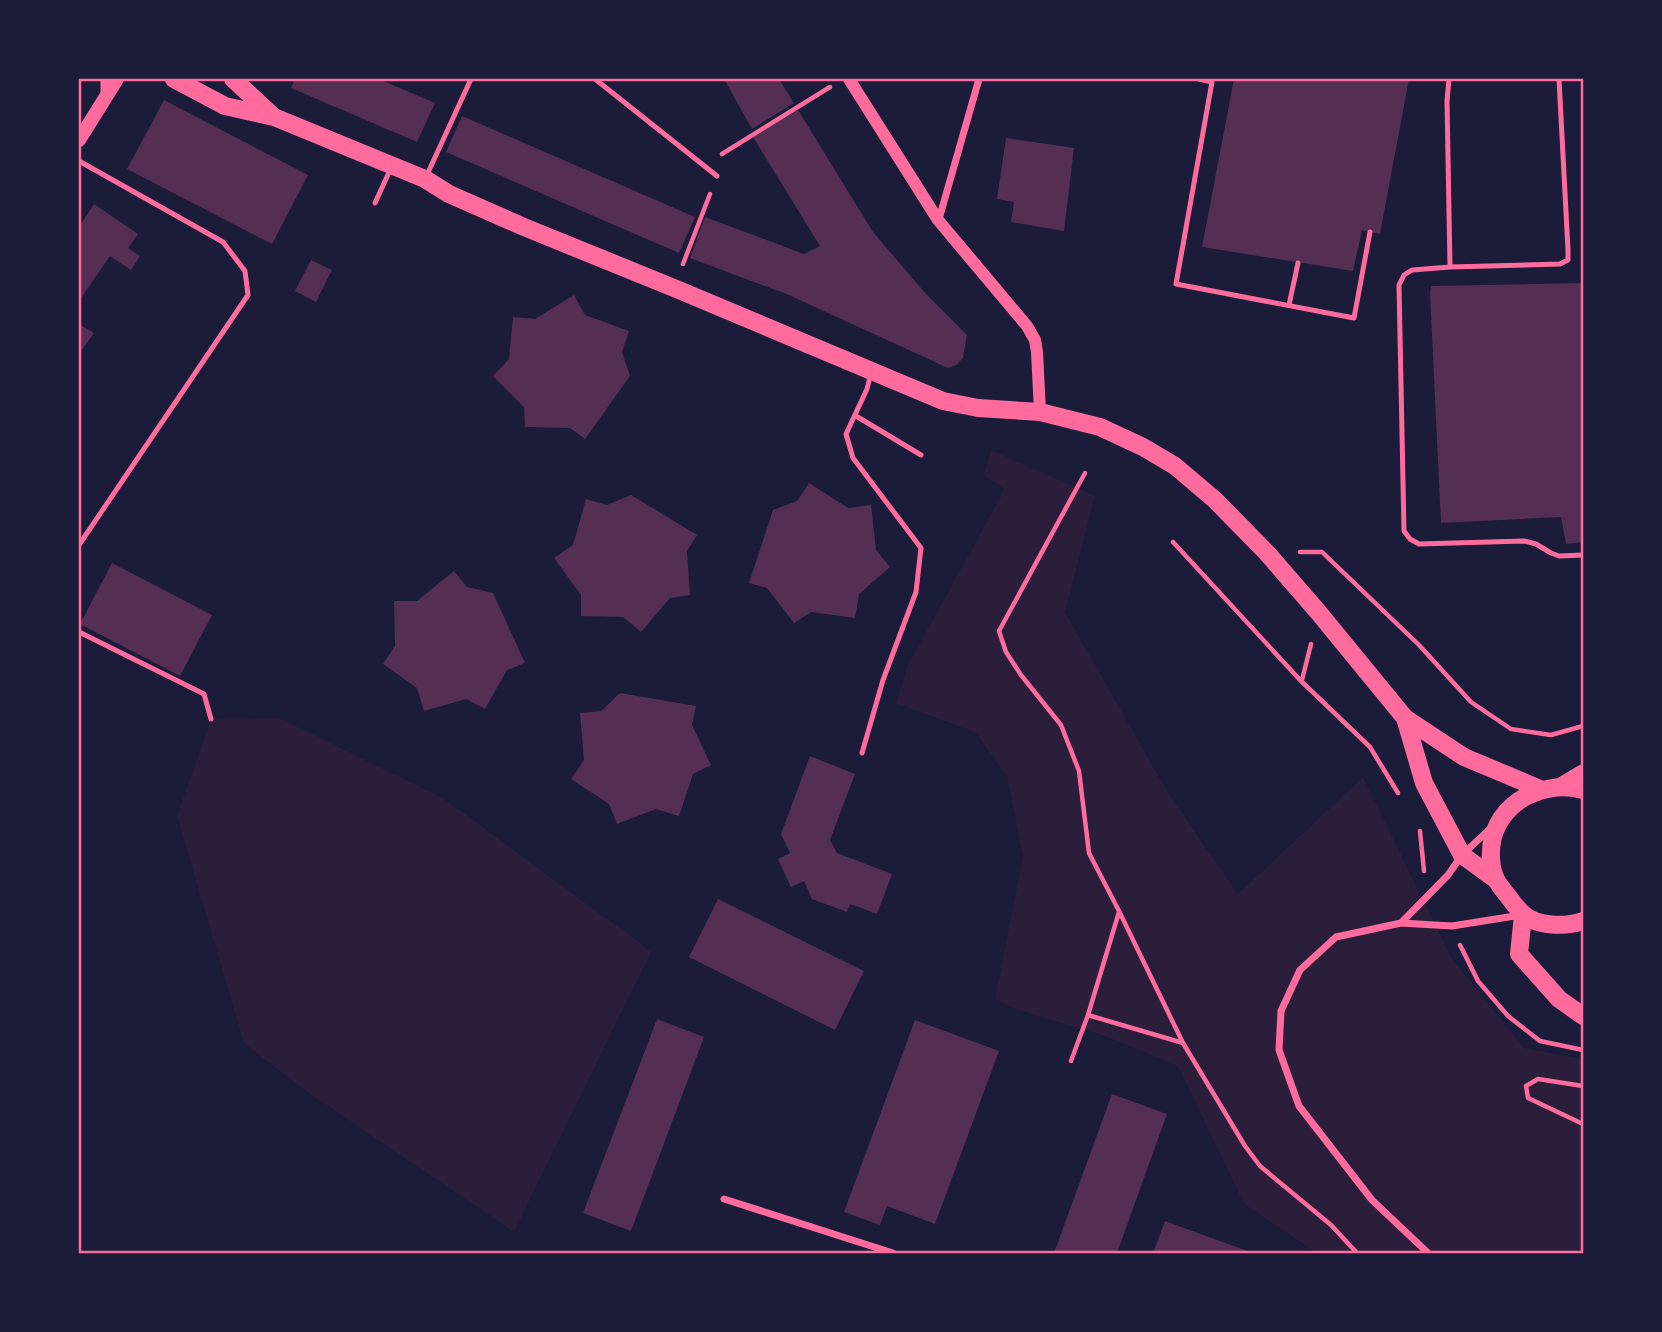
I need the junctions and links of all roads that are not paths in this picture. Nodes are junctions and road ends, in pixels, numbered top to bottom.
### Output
1 (104, 79) edge
2 (117, 79) edge
3 (174, 79) edge
4 (233, 79) edge
5 (471, 79) edge
6 (595, 79) edge
7 (849, 79) edge
8 (979, 79) edge
9 (1199, 79) edge
10 (1449, 79) edge
11 (1559, 79) edge
12 (100, 103) junction
13 (274, 117) junction
14 (79, 140) edge
15 (79, 161) edge
16 (392, 166) junction
17 (717, 176) road end
18 (425, 179) junction
19 (375, 203) dead end
20 (939, 220) junction
21 (1370, 232) dead end
22 (1298, 262) dead end
23 (1450, 267) junction
24 (1289, 305) junction
25 (871, 371) junction
26 (1040, 412) junction
27 (856, 416) junction
28 (921, 455) dead end
29 (79, 545) edge
30 (1583, 555) edge
31 (79, 632) edge
32 (1405, 718) junction
33 (211, 719) dead end
34 (862, 753) dead end
35 (1583, 774) edge
36 (1563, 786) junction
37 (1540, 789) junction
38 (1583, 790) edge
39 (1504, 815) junction
40 (1462, 855) junction
41 (1494, 879) junction
42 (1523, 915) junction
43 (1583, 921) edge
44 (1401, 923) junction
45 (1583, 1016) edge
46 (724, 1199) dead end
47 (893, 1253) edge
48 (1428, 1253) edge

1 - 12 street
2 - 12 main road
3 - 13 main road
4 - 13 main road
5 - 18 lane
6 - 17 lane
7 - 20 street
8 - 20 street
9 - 24 lane
10 - 23 lane
11 - 23 lane
12 - 14 main road
13 - 16 main road
15 - 29 lane
16 - 18 main road
16 - 19 lane
18 - 25 main road
20 - 26 street
21 - 24 lane
22 - 24 lane
23 - 30 lane
25 - 26 main road
25 - 27 lane
26 - 32 main road
27 - 28 lane
27 - 34 lane
31 - 33 lane
32 - 37 main road
32 - 40 main road
35 - 36 highway
36 - 37 main road
36 - 38 main road
37 - 39 main road
39 - 40 street
39 - 41 main road
40 - 41 main road
40 - 44 street
41 - 42 main road
42 - 43 main road
42 - 44 street
42 - 45 main road
44 - 48 street
46 - 47 street

